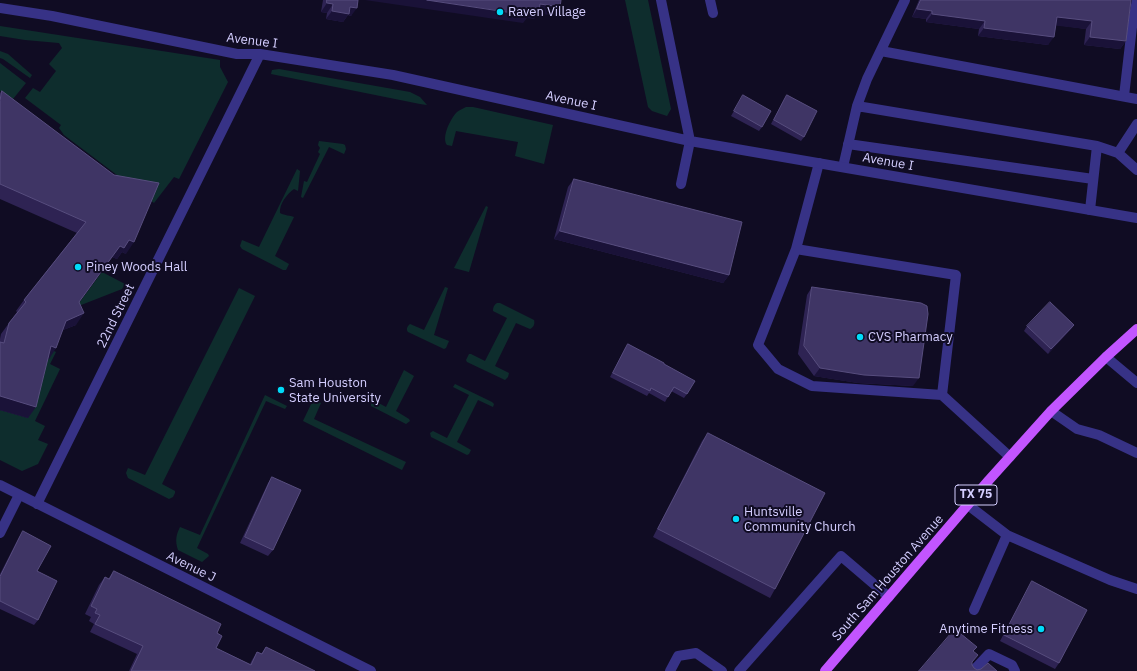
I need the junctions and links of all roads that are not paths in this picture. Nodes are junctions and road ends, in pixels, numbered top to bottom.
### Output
1 (662, 0) edge
2 (710, 0) edge
3 (906, 0) edge
4 (1137, 0) edge
5 (0, 8) edge
6 (713, 13) dead end
7 (881, 51) junction
8 (260, 54) junction
9 (1124, 96) junction
10 (1137, 98) edge
11 (858, 106) junction
12 (1137, 124) edge
13 (690, 141) junction
14 (848, 144) junction
15 (1097, 146) junction
16 (1118, 153) junction
17 (819, 163) junction
18 (843, 167) junction
19 (1137, 170) edge
20 (1093, 180) junction
21 (681, 184) dead end
22 (1090, 210) junction
23 (1135, 217) edge
24 (796, 249) junction
25 (1137, 329) edge
26 (1106, 357) junction
27 (1137, 383) edge
28 (942, 395) junction
29 (1051, 411) junction
30 (1137, 453) edge
31 (1010, 457) junction
32 (0, 485) edge
33 (19, 495) junction
34 (37, 504) junction
35 (968, 505) junction
36 (0, 533) edge
37 (1007, 535) junction
38 (1137, 588) edge
39 (889, 597) junction
40 (974, 610) dead end
41 (371, 671) edge
42 (670, 671) edge
43 (722, 671) edge
44 (739, 671) edge
45 (825, 671) edge
46 (973, 671) edge
47 (1015, 671) edge

1 - 13 street
2 - 6 street
3 - 7 street
4 - 9 street
5 - 8 street, Avenue I
7 - 9 street
7 - 11 street
8 - 13 street, Avenue I
8 - 34 street, 22nd Street
9 - 10 street
11 - 14 street
11 - 15 street
12 - 16 street
13 - 17 street, Avenue I
13 - 21 street
14 - 18 street
14 - 20 street
15 - 16 street
15 - 20 street
16 - 19 street
17 - 18 street, Avenue I
17 - 24 street
18 - 22 street, Avenue I
20 - 22 street
22 - 23 street, Avenue I
24 - 28 street
24 - 28 street
25 - 26 main road, South Sam Houston Avenue / TX 75
26 - 27 street
26 - 29 main road, South Sam Houston Avenue / TX 75
28 - 31 street
29 - 30 street
29 - 31 main road, South Sam Houston Avenue / TX 75
31 - 35 main road, South Sam Houston Avenue / TX 75
32 - 33 street, Avenue J
33 - 34 street, Avenue J
33 - 36 street
34 - 41 street, Avenue J
35 - 37 street
35 - 39 main road, South Sam Houston Avenue / TX 75
37 - 38 street
37 - 40 street
39 - 44 street
39 - 45 main road, South Sam Houston Avenue / TX 75
42 - 43 street
46 - 47 street

